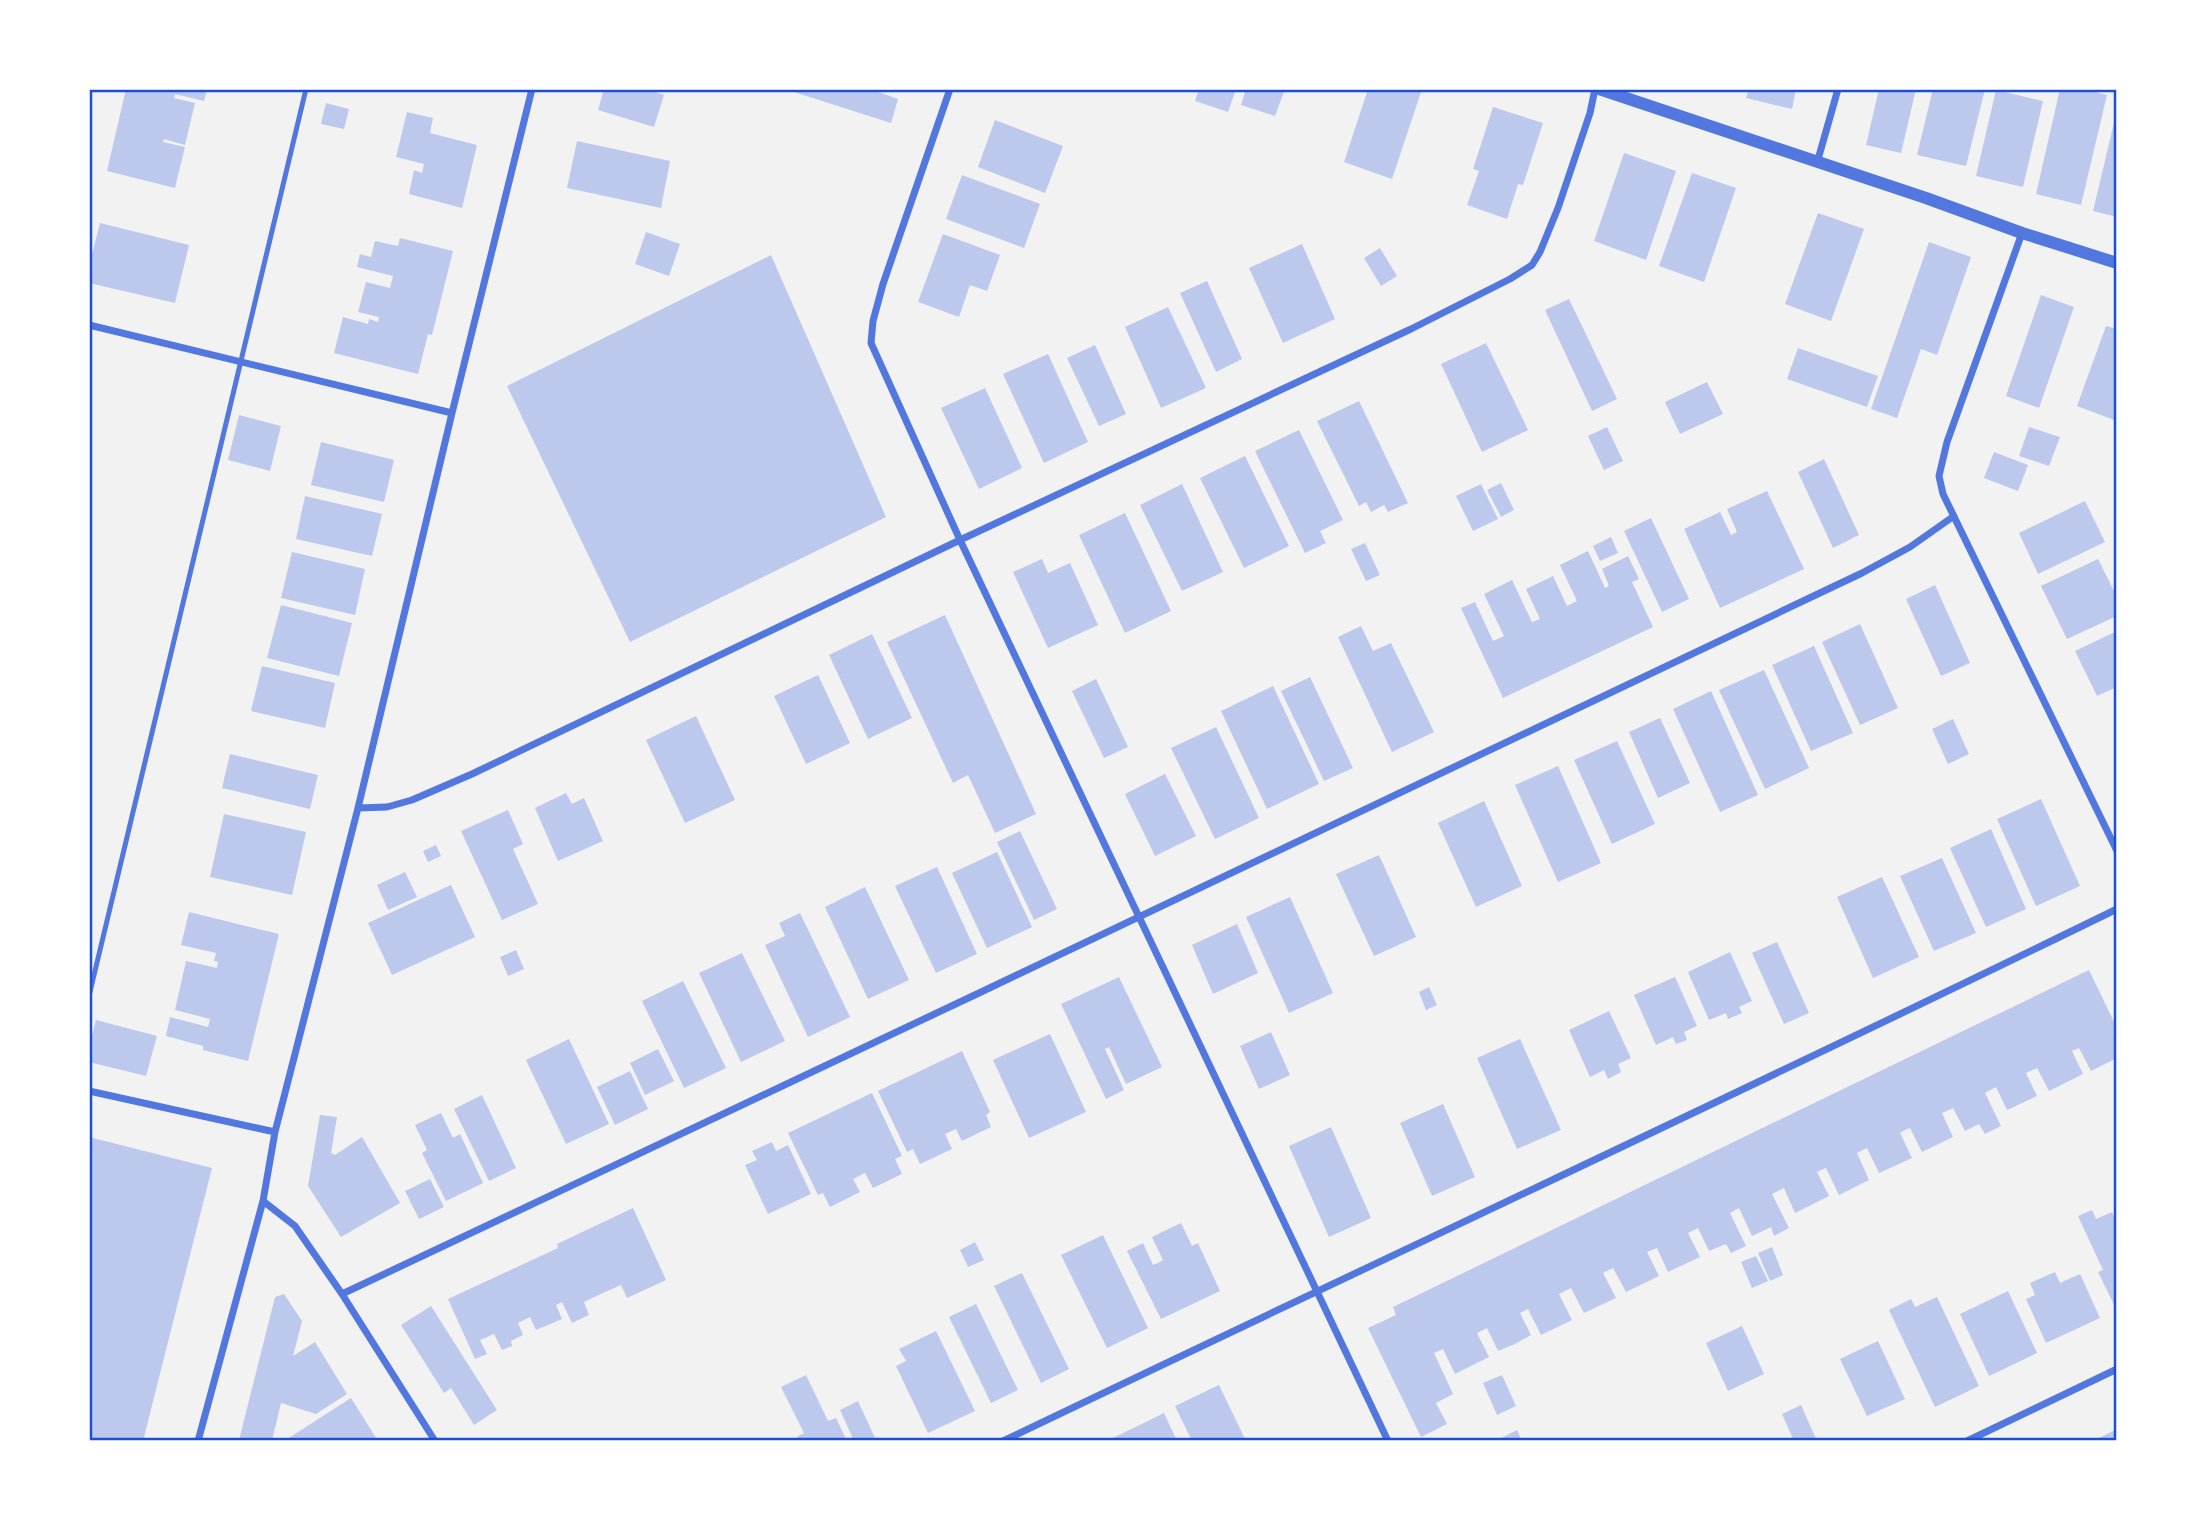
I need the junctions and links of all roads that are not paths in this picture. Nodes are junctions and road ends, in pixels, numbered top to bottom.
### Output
1 (306, 89) edge
2 (532, 89) edge
3 (950, 89) edge
4 (1597, 89) edge
5 (1838, 89) edge
6 (1817, 163) junction
7 (2022, 233) junction
8 (2117, 263) edge
9 (89, 325) edge
10 (242, 363) junction
11 (452, 413) junction
12 (1954, 516) junction
13 (960, 540) junction
14 (358, 808) junction
15 (2117, 851) edge
16 (2117, 909) edge
17 (1138, 916) junction
18 (89, 996) edge
19 (89, 1091) edge
20 (275, 1132) junction
21 (263, 1200) junction
22 (1316, 1290) junction
23 (342, 1294) junction
24 (2117, 1369) edge
25 (198, 1441) edge
26 (436, 1441) edge
27 (1003, 1441) edge
28 (1388, 1441) edge
29 (1967, 1441) edge

1 - 10 lane
2 - 11 street
3 - 13 street
4 - 6 street
4 - 13 street
5 - 6 street
6 - 7 street
7 - 8 street
7 - 12 street
9 - 10 street
10 - 11 street
10 - 18 lane
11 - 14 street
12 - 15 street
12 - 17 street
13 - 14 street
13 - 17 street
14 - 20 street
16 - 22 street
17 - 22 street
17 - 23 street
19 - 20 street
20 - 21 street
21 - 23 street
21 - 25 street
22 - 27 street
22 - 28 street
23 - 26 street
24 - 29 street

